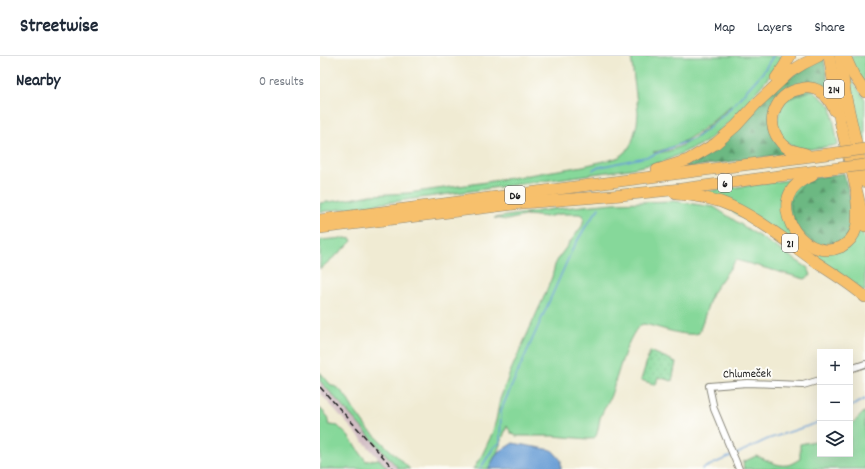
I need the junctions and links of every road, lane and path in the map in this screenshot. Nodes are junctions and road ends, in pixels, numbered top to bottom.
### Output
1 (790, 56) edge
2 (818, 56) edge
3 (829, 56) edge
4 (840, 56) edge
5 (845, 56) edge
6 (865, 92) edge
7 (756, 104) junction
8 (840, 121) junction
9 (865, 149) edge
10 (813, 156) junction
11 (865, 165) edge
12 (839, 168) junction
13 (625, 180) junction
14 (865, 182) edge
15 (856, 192) junction
16 (611, 196) junction
17 (522, 203) joint
18 (320, 220) edge
19 (865, 226) edge
20 (320, 228) edge
21 (865, 297) edge
22 (865, 364) edge
23 (853, 368) edge
24 (817, 381) edge
25 (739, 469) edge

1 - 7 highway
2 - 7 highway
3 - 8 highway, 214
4 - 14 highway, 214
5 - 6 highway
7 - 13 highway
8 - 10 highway
8 - 15 highway, 214
9 - 10 highway, bridge
10 - 13 highway, D6
11 - 12 highway, 6, bridge
12 - 15 highway, 6
12 - 16 highway, 6
13 - 18 highway, D6
15 - 19 highway, 214
16 - 17 highway, 6
16 - 21 highway, 21
17 - 20 highway, D6
22 - 23 street
24 - 25 street, Chlumeček

